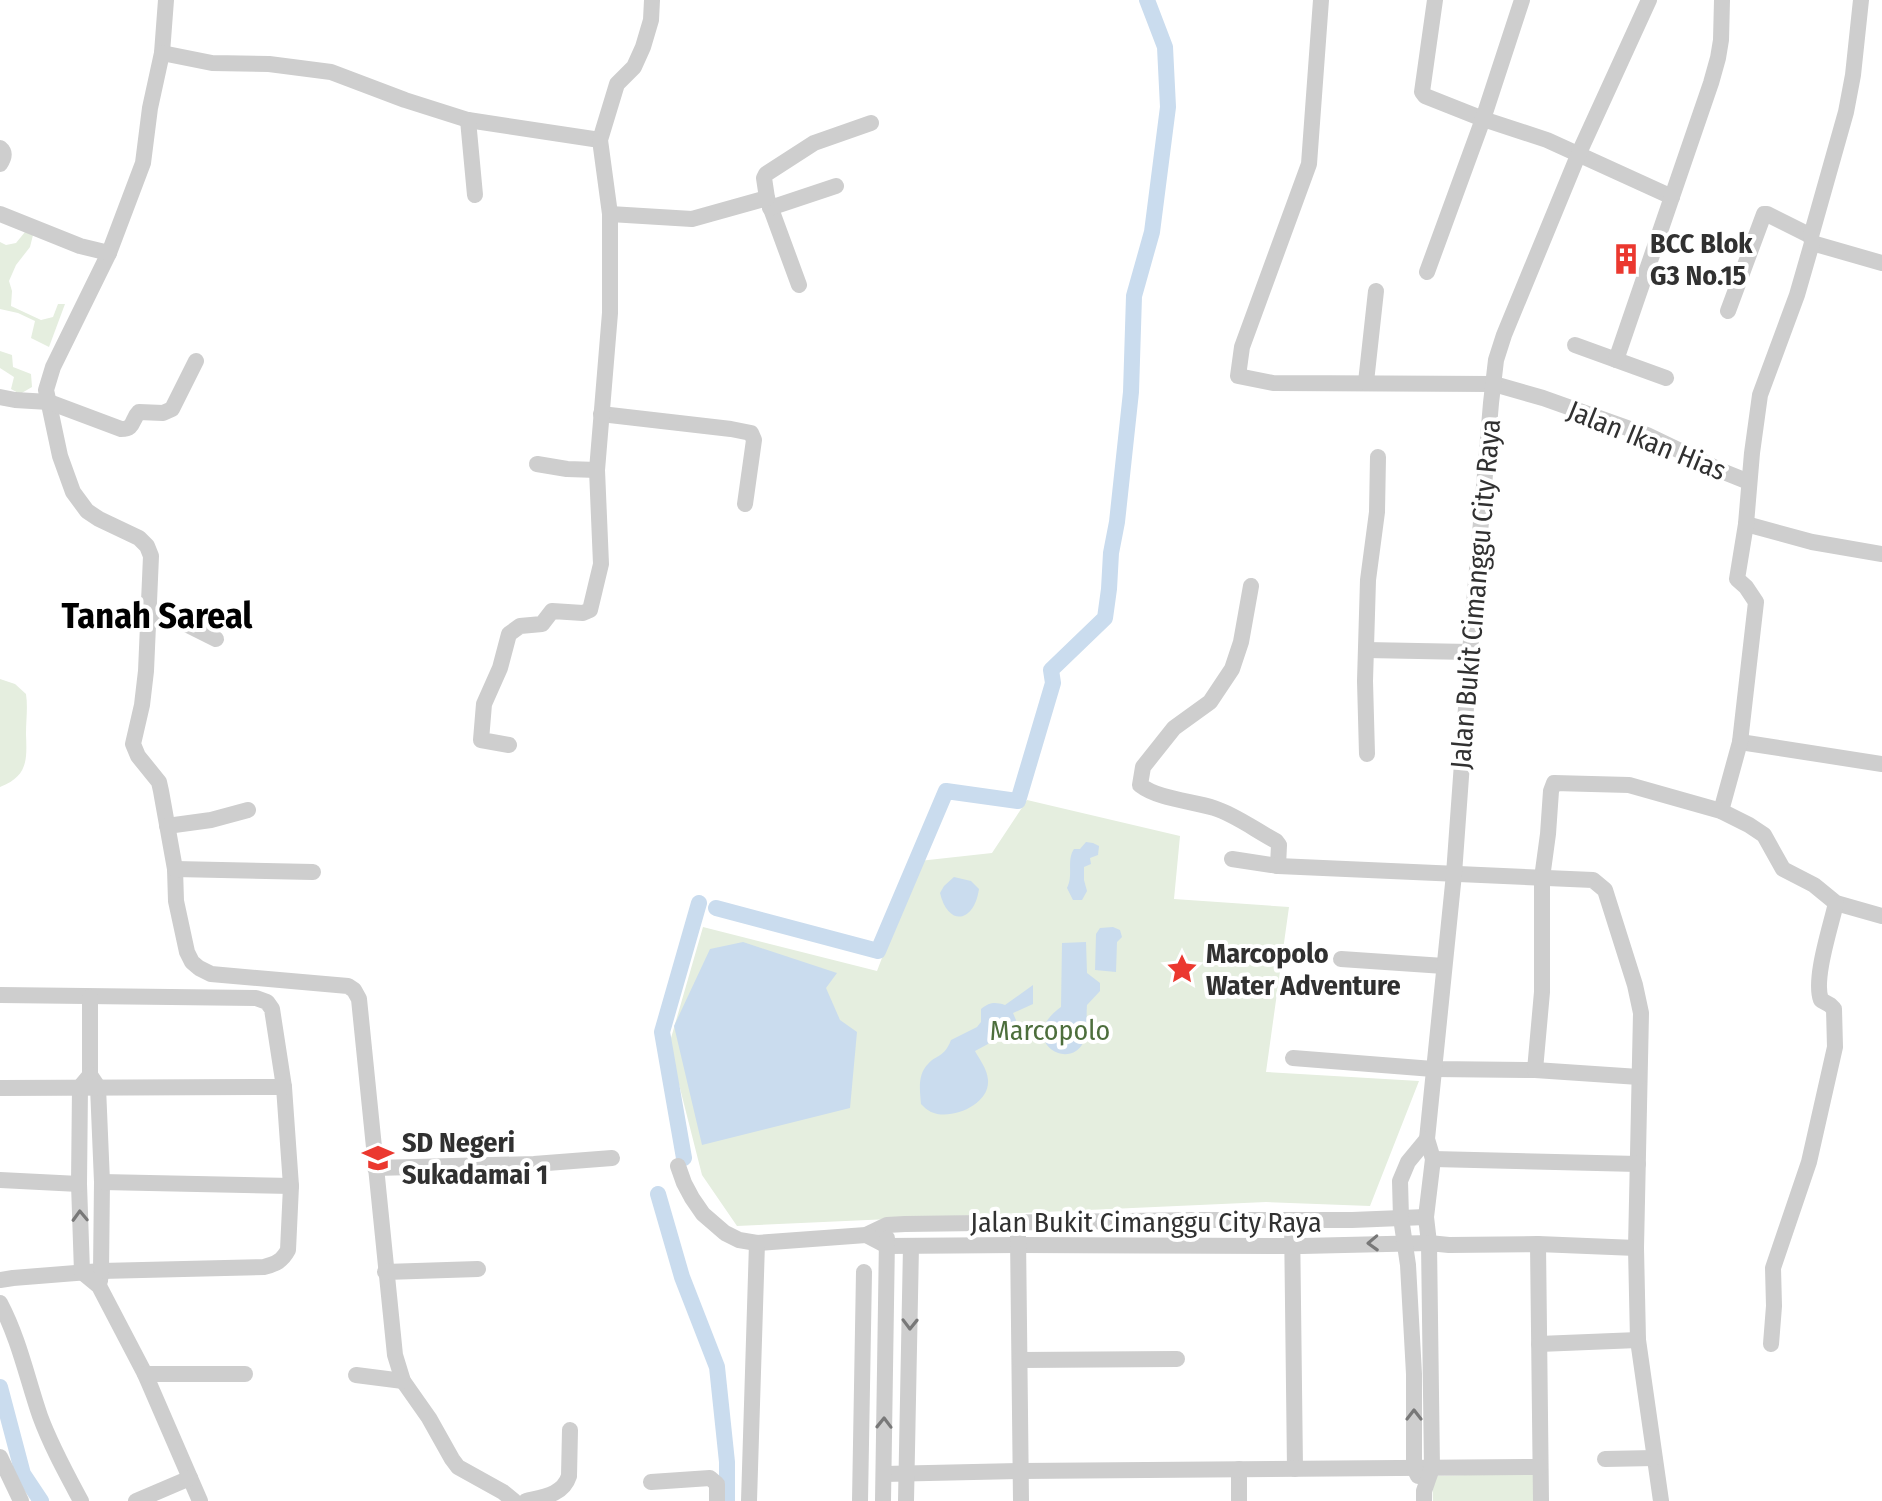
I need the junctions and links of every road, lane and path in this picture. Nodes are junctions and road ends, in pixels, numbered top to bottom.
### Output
1 (166, 0) edge
2 (652, 0) edge
3 (1321, 0) edge
4 (1435, 0) edge
5 (1522, 0) edge
6 (1649, 0) edge
7 (1722, 0) edge
8 (1861, 0) edge
9 (162, 53) junction
10 (1483, 119) junction
11 (468, 120) junction
12 (871, 123) dead end
13 (600, 140) junction
14 (0, 148) edge
15 (1579, 153) junction
16 (0, 164) edge
17 (836, 186) dead end
18 (475, 195) dead end
19 (1672, 197) junction
20 (768, 203) junction
21 (0, 214) edge
22 (610, 214) junction
23 (1811, 240) junction
24 (109, 253) junction
25 (1882, 263) edge
26 (1427, 272) dead end
27 (799, 285) dead end
28 (1376, 291) dead end
29 (1728, 311) dead end
30 (1575, 345) dead end
31 (1616, 360) junction
32 (196, 361) dead end
33 (1666, 378) dead end
34 (1366, 382) junction
35 (1494, 384) junction
36 (0, 397) edge
37 (49, 402) junction
38 (601, 414) junction
39 (1378, 457) dead end
40 (537, 464) dead end
41 (597, 470) junction
42 (1749, 482) junction
43 (745, 504) dead end
44 (1746, 524) junction
45 (1882, 554) edge
46 (1251, 586) dead end
47 (148, 612) junction
48 (216, 639) dead end
49 (1366, 650) junction
50 (1470, 652) junction
51 (1740, 742) junction
52 (509, 745) dead end
53 (1367, 754) dead end
54 (1882, 764) edge
55 (248, 810) dead end
56 (1721, 811) junction
57 (167, 826) junction
58 (1232, 859) dead end
59 (1278, 866) junction
60 (175, 869) junction
61 (313, 872) dead end
62 (1454, 874) junction
63 (1542, 878) junction
64 (1836, 903) junction
65 (1882, 916) edge
66 (1341, 959) dead end
67 (1444, 966) junction
68 (0, 995) edge
69 (90, 997) junction
70 (1293, 1058) dead end
71 (1433, 1069) junction
72 (1535, 1070) junction
73 (1639, 1077) junction
74 (90, 1083) junction
75 (284, 1087) junction
76 (0, 1088) edge
77 (1427, 1139) junction
78 (612, 1158) dead end
79 (1433, 1159) junction
80 (1638, 1164) junction
81 (678, 1166) dead end
82 (375, 1168) junction
83 (0, 1180) edge
84 (102, 1182) junction
85 (79, 1184) junction
86 (291, 1186) junction
87 (1426, 1217) junction
88 (1401, 1218) junction
89 (1292, 1220) junction
90 (1017, 1222) junction
91 (887, 1225) junction
92 (866, 1235) junction
93 (757, 1243) junction
94 (1405, 1243) junction
95 (1429, 1243) junction
96 (1538, 1244) junction
97 (1018, 1245) junction
98 (1292, 1245) junction
99 (887, 1246) junction
100 (911, 1246) junction
101 (1636, 1248) junction
102 (478, 1266) dead end
103 (385, 1268) junction
104 (82, 1272) junction
105 (864, 1272) dead end
106 (100, 1279) junction
107 (0, 1280) edge
108 (0, 1303) edge
109 (1638, 1340) junction
110 (1539, 1344) junction
111 (1771, 1344) dead end
112 (1177, 1359) dead end
113 (1020, 1360) junction
114 (145, 1374) junction
115 (245, 1374) dead end
116 (356, 1375) dead end
117 (403, 1381) junction
118 (570, 1430) dead end
119 (0, 1457) edge
120 (1654, 1458) junction
121 (1605, 1459) dead end
122 (1540, 1467) junction
123 (1414, 1468) junction
124 (1432, 1468) junction
125 (1239, 1469) junction
126 (1295, 1469) junction
127 (1021, 1471) junction
128 (884, 1474) junction
129 (907, 1474) junction
130 (190, 1478) junction
131 (651, 1482) dead end
132 (1424, 1496) edge
133 (21, 1501) edge
134 (81, 1501) edge
135 (136, 1501) edge
136 (200, 1501) edge
137 (514, 1501) edge
138 (526, 1501) edge
139 (717, 1501) edge
140 (749, 1501) edge
141 (860, 1501) edge
142 (883, 1501) edge
143 (906, 1501) edge
144 (1021, 1501) edge
145 (1239, 1501) edge
146 (1541, 1501) edge
147 (1661, 1501) edge

1 - 9 street
2 - 13 street
3 - 34 street, Jalan Ikan Hias
4 - 10 street
5 - 10 street
6 - 15 street, Jalan Bukit Cimanggu City Raya
7 - 19 street
8 - 23 street
9 - 11 street
9 - 24 street
10 - 15 street
10 - 26 street
11 - 13 street
11 - 18 street
12 - 20 street
13 - 22 street
14 - 16 street
15 - 19 street
15 - 35 street, Jalan Bukit Cimanggu City Raya
17 - 20 street
19 - 31 street
20 - 22 street
20 - 27 street
21 - 24 street
22 - 38 street
23 - 25 street
23 - 29 street
23 - 42 street
24 - 37 street
28 - 34 street
30 - 31 street
31 - 33 street
32 - 37 street
34 - 35 street, Jalan Ikan Hias
35 - 42 street, Jalan Ikan Hias
35 - 50 street, Jalan Bukit Cimanggu City Raya
36 - 37 street
37 - 47 street
38 - 41 street
38 - 43 street
39 - 49 street
40 - 41 street
41 - 52 street
42 - 44 street, Jalan Ikan Hias
44 - 45 street
44 - 51 street, Jalan Ikan Hias
46 - 59 street
47 - 48 street
47 - 57 street
49 - 50 street
49 - 53 street
50 - 62 street, Jalan Bukit Cimanggu City Raya
51 - 54 street
51 - 56 street, Jalan Ikan Hias
55 - 57 street
56 - 63 street
56 - 64 street
57 - 60 street
58 - 59 street
59 - 62 street
60 - 61 street
60 - 82 street
62 - 63 street
62 - 67 street, Jalan Bukit Cimanggu City Raya
63 - 72 street
63 - 73 street
64 - 65 street
64 - 111 street
66 - 67 street
67 - 71 street, Jalan Bukit Cimanggu City Raya
68 - 69 street
69 - 74 street
69 - 75 street
70 - 71 street
71 - 72 street
71 - 77 street, Jalan Bukit Cimanggu City Raya
72 - 73 street
73 - 80 street
74 - 75 street
74 - 76 street
74 - 84 street
74 - 85 street
75 - 86 street
77 - 79 street, Jalan Bukit Cimanggu City Raya
77 - 88 street
78 - 82 street
79 - 80 street
79 - 87 street, Jalan Bukit Cimanggu City Raya
80 - 101 street
81 - 93 street
82 - 103 street
83 - 85 street
84 - 86 street
84 - 106 street
104 -> 85 street
86 - 106 street
87 - 88 street, Jalan Bukit Cimanggu City Raya
87 - 95 street, Jalan Bukit Cimanggu City Raya
88 - 89 street, Jalan Bukit Cimanggu City Raya
88 - 94 street
89 - 90 street, Jalan Bukit Cimanggu City Raya
89 - 98 street
90 - 91 street, Jalan Bukit Cimanggu City Raya
90 - 97 street
91 - 92 street
91 - 99 street
92 - 93 street
92 - 99 street
93 - 140 street
94 - 95 street, Jalan Bukit Cimanggu City Raya
94 -> 98 street, Jalan Bukit Cimanggu City Raya
123 -> 94 street
95 - 96 street
95 - 124 street
96 - 101 street
96 - 110 street
97 - 98 street, Jalan Bukit Cimanggu City Raya
97 - 100 street, Jalan Bukit Cimanggu City Raya
97 - 113 street
98 - 126 street
99 - 100 street, Jalan Bukit Cimanggu City Raya
128 -> 99 street
100 -> 129 street
101 - 109 street
102 - 103 street
103 - 117 street
104 - 106 street
104 - 107 street
105 - 141 street
106 - 114 street
108 - 134 street
109 - 110 street
109 - 120 street
110 - 122 street
112 - 113 street
113 - 127 street
114 - 115 street
114 - 130 street
116 - 117 street
117 - 137 street
118 - 138 street
119 - 133 street
120 - 121 street
120 - 147 street
122 - 124 street
122 - 146 street
123 - 124 street
123 - 126 street
123 - 132 street
124 - 132 street
125 - 126 street
125 - 127 street
125 - 145 street
127 - 129 street
127 - 144 street
128 - 129 street
128 - 142 street
129 - 143 street
130 - 135 street
130 - 136 street
131 - 139 street

